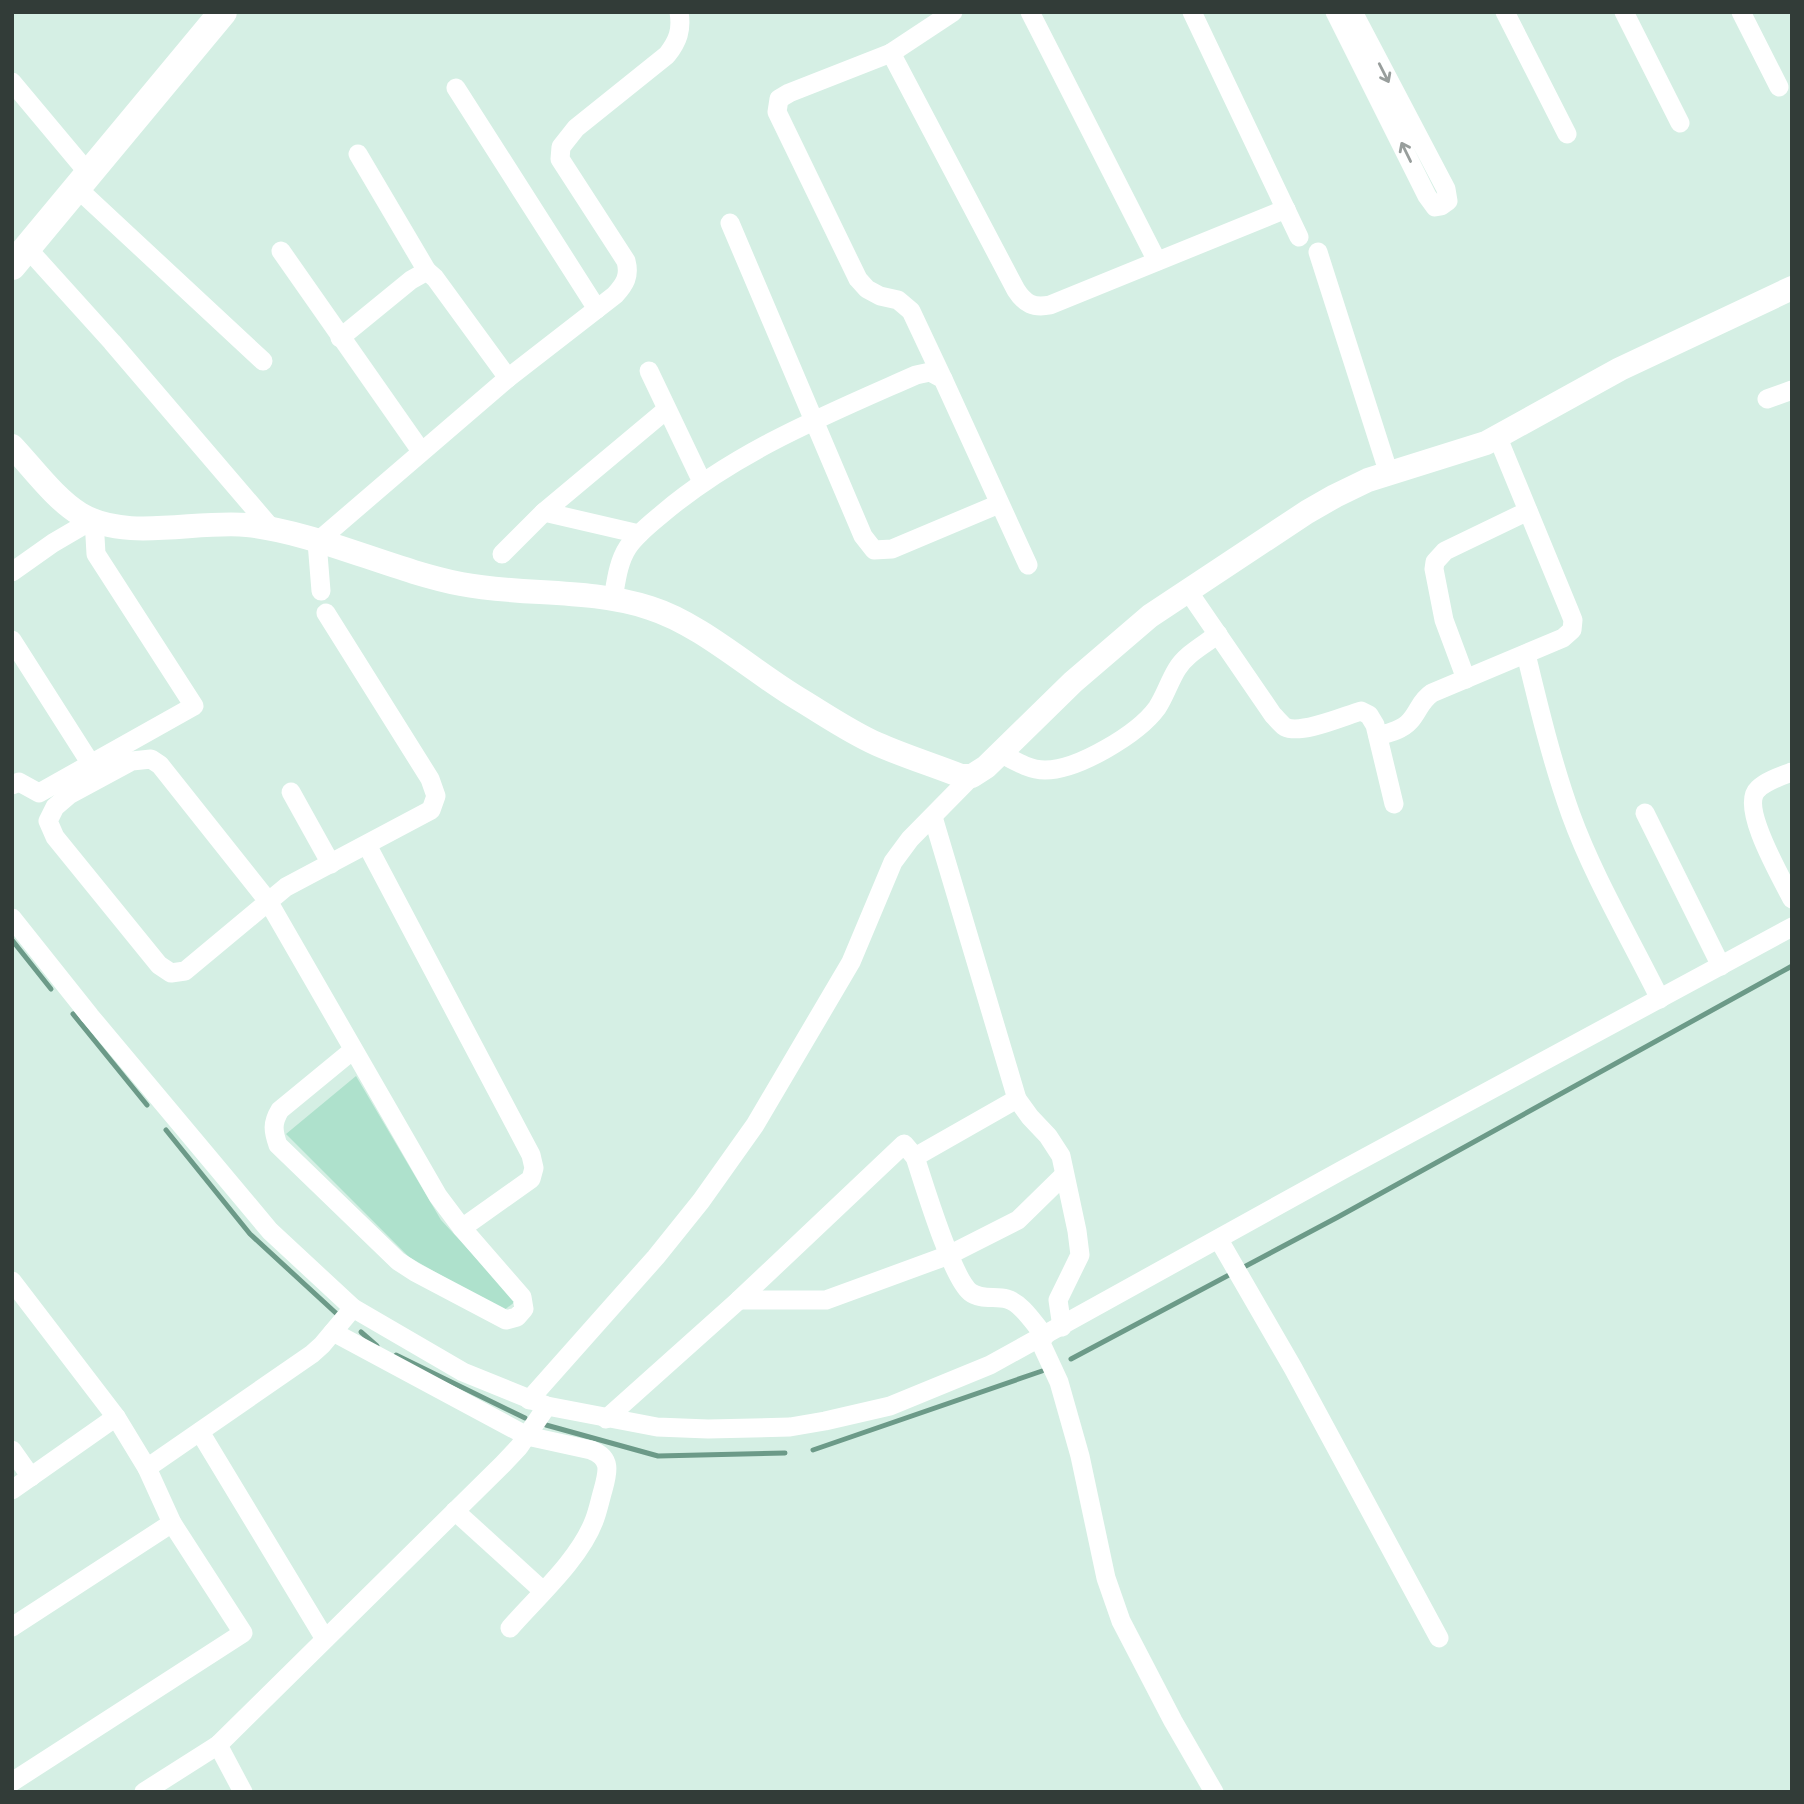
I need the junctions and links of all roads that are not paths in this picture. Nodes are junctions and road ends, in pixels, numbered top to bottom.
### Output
1 (223, 12) edge
2 (679, 12) edge
3 (953, 12) edge
4 (1030, 12) edge
5 (1192, 12) edge
6 (1335, 12) edge
7 (1353, 12) edge
8 (1505, 12) edge
9 (1624, 12) edge
10 (1741, 12) edge
11 (891, 52) junction
12 (12, 82) edge
13 (1779, 87) dead end
14 (456, 88) dead end
15 (1680, 123) dead end
16 (1567, 134) dead end
17 (358, 154) dead end
18 (83, 181) junction
19 (1286, 209) junction
20 (730, 223) dead end
21 (1299, 237) dead end
22 (281, 251) dead end
23 (1318, 251) dead end
24 (20, 257) edge
25 (1157, 261) junction
26 (426, 271) junction
27 (1792, 288) edge
28 (597, 309) junction
29 (340, 338) junction
30 (263, 361) dead end
31 (649, 371) dead end
32 (508, 378) junction
33 (943, 379) junction
34 (1792, 390) edge
35 (1767, 399) dead end
36 (666, 410) junction
37 (813, 420) junction
38 (1498, 438) junction
39 (12, 446) edge
40 (421, 451) junction
41 (1389, 474) junction
42 (702, 482) junction
43 (999, 504) junction
44 (1528, 511) junction
45 (544, 512) junction
46 (94, 519) junction
47 (272, 529) junction
48 (639, 534) junction
49 (317, 542) junction
50 (502, 554) dead end
51 (1028, 565) dead end
52 (12, 572) edge
53 (321, 591) dead end
54 (1188, 591) junction
55 (613, 599) junction
56 (326, 613) dead end
57 (1218, 634) junction
58 (12, 640) edge
59 (1526, 654) junction
60 (1466, 679) junction
61 (1378, 736) junction
62 (1000, 753) junction
63 (91, 764) junction
64 (1792, 772) edge
65 (972, 776) junction
66 (12, 785) edge
67 (291, 792) dead end
68 (1394, 804) dead end
69 (1645, 813) dead end
70 (933, 817) junction
71 (367, 845) junction
72 (331, 864) junction
73 (1792, 899) edge
74 (268, 901) junction
75 (12, 918) edge
76 (1792, 927) edge
77 (1721, 966) junction
78 (1660, 999) junction
79 (353, 1050) junction
80 (1017, 1099) junction
81 (915, 1157) junction
82 (1064, 1175) junction
83 (462, 1228) junction
84 (1219, 1240) junction
85 (949, 1255) junction
86 (12, 1281) edge
87 (738, 1300) junction
88 (353, 1308) junction
89 (333, 1332) junction
90 (1049, 1334) junction
91 (538, 1403) junction
92 (116, 1417) junction
93 (606, 1419) junction
94 (200, 1432) junction
95 (527, 1436) junction
96 (12, 1450) edge
97 (147, 1468) junction
98 (31, 1477) junction
99 (12, 1490) edge
100 (455, 1511) junction
101 (172, 1523) junction
102 (543, 1591) junction
103 (12, 1627) edge
104 (510, 1628) dead end
105 (1439, 1638) dead end
106 (325, 1639) junction
107 (218, 1745) junction
108 (12, 1782) edge
109 (144, 1792) edge
110 (243, 1792) edge
111 (1214, 1792) edge

1 - 18 main road
2 - 28 street
3 - 11 street
4 - 25 street
5 - 19 street
7 -> 6 street
8 - 16 street
9 - 15 street
10 - 13 street
11 - 25 street
11 - 33 street
12 - 18 street
14 - 28 street
17 - 26 street
18 - 24 main road
18 - 30 street
19 - 21 street
19 - 25 street
20 - 37 street
22 - 29 street
23 - 41 street
24 - 47 street
26 - 29 street
26 - 32 street
27 - 38 street
28 - 32 street
29 - 40 street
31 - 36 street
32 - 40 street
33 - 37 street
33 - 43 street
34 - 35 street
36 - 42 street
36 - 45 street
37 - 42 street
37 - 43 street
38 - 41 street
38 - 44 street
39 - 46 street
40 - 49 street
41 - 54 street
42 - 48 street
43 - 51 street
44 - 59 street
44 - 60 street
45 - 48 street
45 - 50 street
46 - 47 street
46 - 52 street
46 - 63 street
47 - 49 street
48 - 55 street
49 - 53 street
49 - 55 street
54 - 57 street
54 - 62 street
55 - 65 street
56 - 71 street
57 - 61 street
57 - 62 street
58 - 63 street
59 - 60 street
59 - 78 street
60 - 61 street
61 - 68 street
62 - 65 street
63 - 66 street
64 - 73 street
65 - 70 street
67 - 72 street
69 - 77 street
70 - 80 street
70 - 91 street
71 - 72 street
71 - 83 street
72 - 74 street
74 - 74 street
74 - 79 street
75 - 88 street
76 - 77 street
77 - 78 street
78 - 84 street
79 - 83 street
79 - 83 street
80 - 81 street
80 - 82 street
81 - 85 street
81 - 87 street
82 - 85 street
82 - 90 street
84 - 90 street
84 - 105 street
85 - 87 street
85 - 90 street
86 - 92 street
87 - 93 street
88 - 89 street
88 - 91 street
89 - 94 street
89 - 95 street
90 - 93 street
90 - 111 street
91 - 93 street
91 - 95 street
92 - 97 street
92 - 98 street
94 - 97 street
94 - 106 street
95 - 100 street
95 - 102 street
96 - 98 street
97 - 101 street
98 - 99 street
100 - 102 street
100 - 106 street
101 - 103 street
101 - 108 street
102 - 104 street
106 - 107 street
107 - 109 street
107 - 110 street

